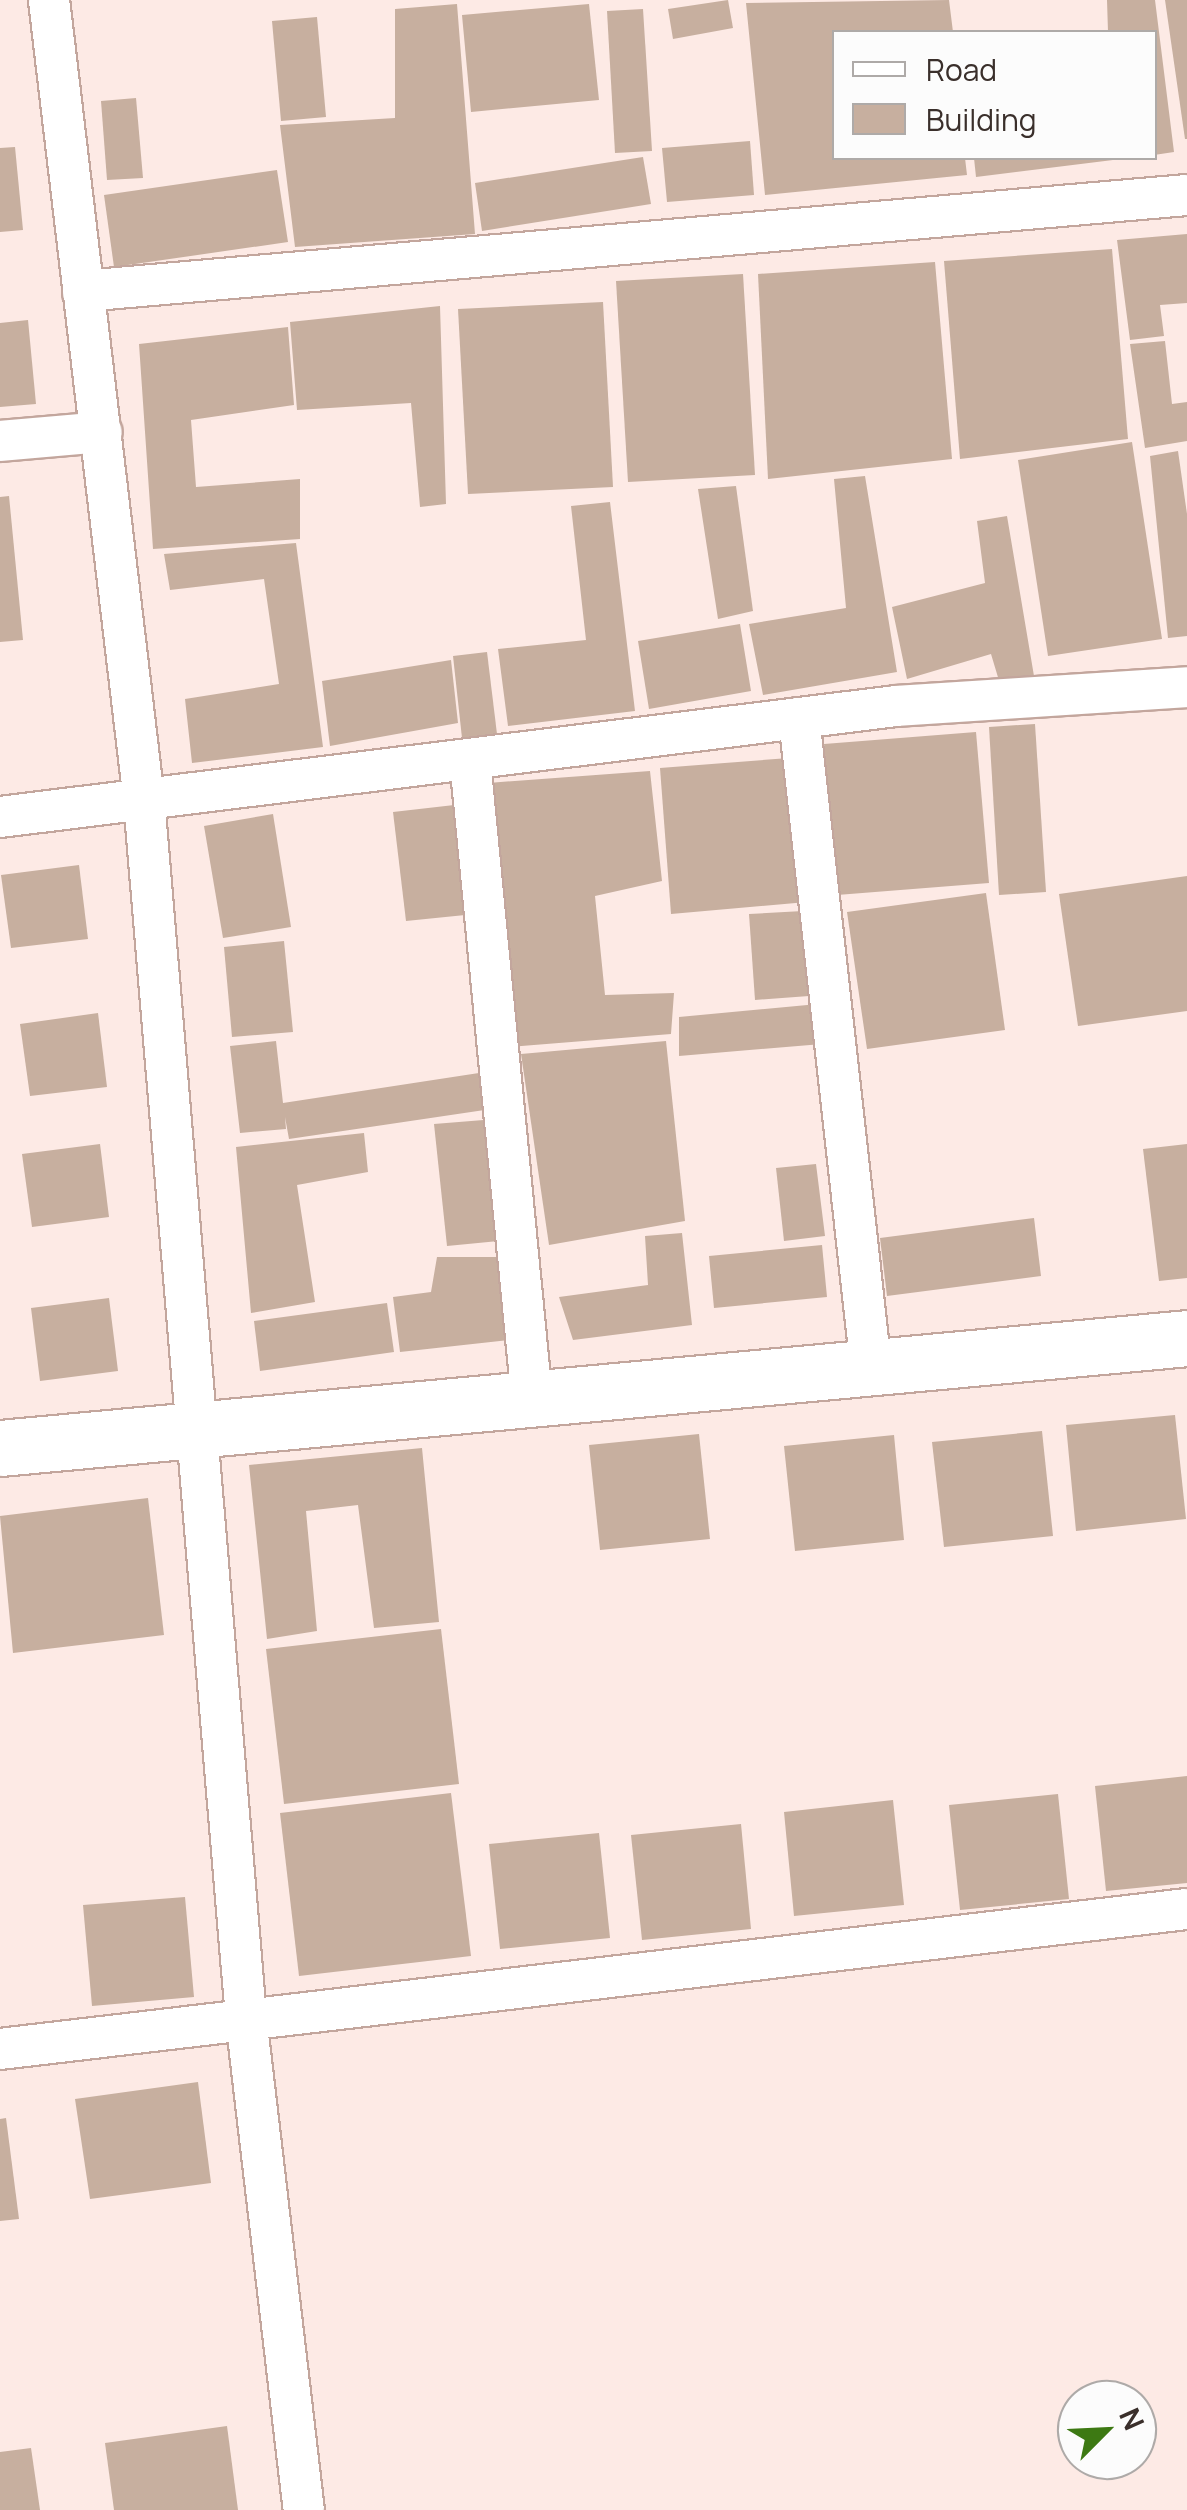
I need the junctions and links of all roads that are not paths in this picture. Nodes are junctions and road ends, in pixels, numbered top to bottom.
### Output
1 (49, 0) edge
2 (1187, 195) edge
3 (83, 291) junction
4 (102, 432) junction
5 (0, 441) edge
6 (1187, 687) edge
7 (799, 718) junction
8 (470, 760) junction
9 (144, 800) junction
10 (0, 817) edge
11 (1187, 1338) edge
12 (871, 1367) junction
13 (532, 1399) junction
14 (202, 1429) junction
15 (0, 1448) edge
16 (1187, 1909) edge
17 (246, 2018) junction
18 (0, 2049) edge
19 (304, 2510) edge

1 - 3 street
2 - 3 street
3 - 4 street
4 - 5 street
4 - 9 street
6 - 7 street
7 - 8 street
7 - 12 street
8 - 9 street
8 - 13 street
9 - 10 street
9 - 14 street
11 - 12 main road
12 - 13 main road
13 - 14 main road
14 - 15 main road
14 - 17 street
16 - 17 street
17 - 18 street
17 - 19 street

